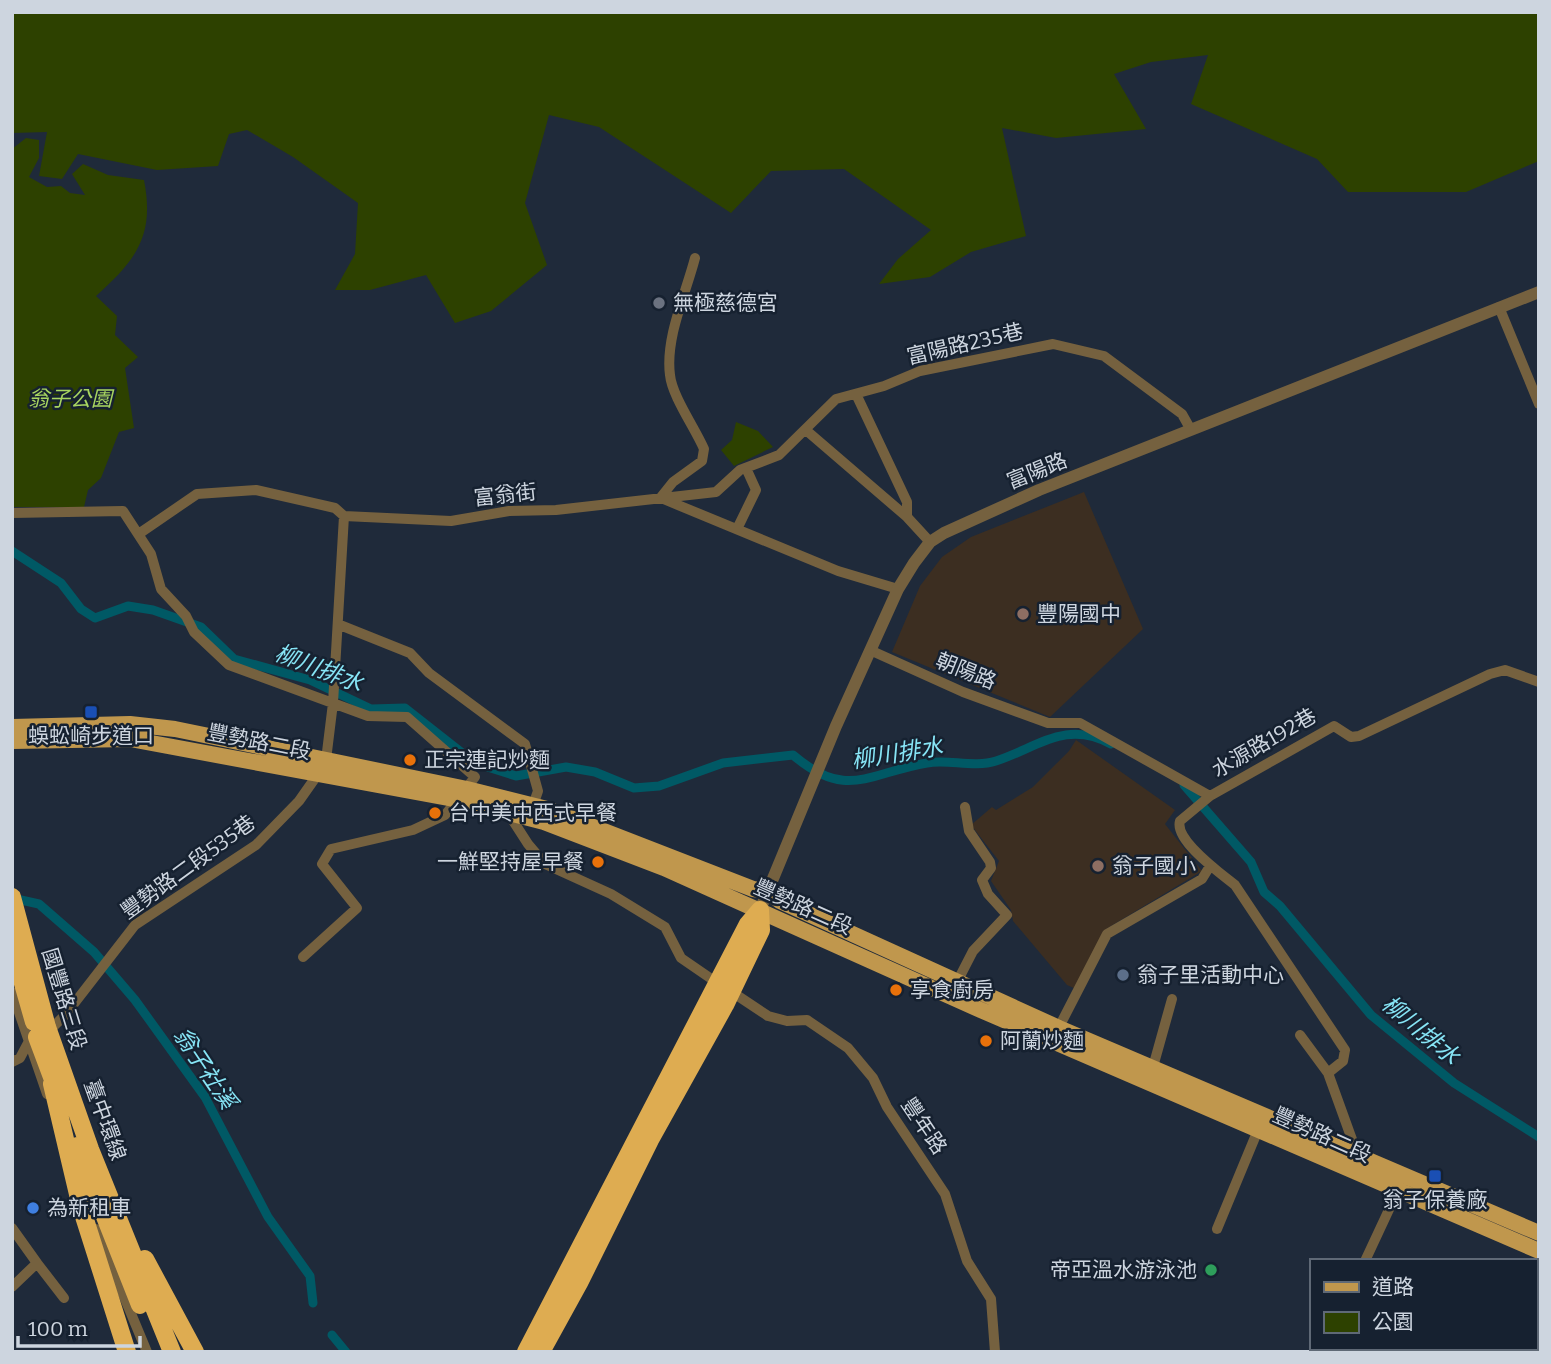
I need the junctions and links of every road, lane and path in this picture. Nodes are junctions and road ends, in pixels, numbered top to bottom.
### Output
1 (695, 258) dead end
2 (1539, 292) edge
3 (1499, 307) junction
4 (856, 394) junction
5 (1539, 404) edge
6 (1191, 430) junction
7 (807, 431) junction
8 (746, 468) junction
9 (661, 498) junction
10 (12, 513) edge
11 (344, 516) junction
12 (907, 517) junction
13 (738, 527) junction
14 (140, 533) junction
15 (930, 542) junction
16 (898, 589) junction
17 (340, 625) junction
18 (872, 651) junction
19 (1539, 682) edge
20 (334, 700) junction
21 (13, 738) edge
22 (322, 767) junction
23 (463, 795) junction
24 (1210, 796) junction
25 (965, 807) dead end
26 (531, 811) junction
27 (508, 812) junction
28 (1210, 866) junction
29 (12, 890) edge
30 (766, 891) junction
31 (14, 900) edge
32 (760, 910) junction
33 (12, 945) edge
34 (12, 954) edge
35 (303, 957) dead end
36 (713, 980) dead end
37 (958, 982) junction
38 (12, 992) edge
39 (944, 993) junction
40 (735, 994) dead end
41 (1172, 999) dead end
42 (1055, 1034) junction
43 (1300, 1035) dead end
44 (40, 1040) junction
45 (12, 1062) edge
46 (1153, 1067) junction
47 (1328, 1073) junction
48 (1258, 1130) junction
49 (644, 1136) junction
50 (90, 1149) junction
51 (1350, 1152) junction
52 (1401, 1183) junction
53 (12, 1228) edge
54 (1217, 1229) dead end
55 (1539, 1233) edge
56 (1539, 1251) edge
57 (1367, 1259) edge
58 (37, 1264) junction
59 (12, 1287) edge
60 (64, 1298) dead end
61 (127, 1352) edge
62 (147, 1352) edge
63 (160, 1352) edge
64 (174, 1352) edge
65 (195, 1352) edge
66 (526, 1352) edge
67 (541, 1352) edge
68 (995, 1352) edge

1 - 9 street
2 - 3 street, 富陽路
3 - 5 street
3 - 6 street, 富陽路
4 - 6 street, 富陽路235巷
4 - 7 street, 富陽路235巷
4 - 12 street
6 - 15 street, 富陽路
7 - 8 street, 富陽路235巷
7 - 12 street
8 - 9 street, 富陽路235巷
8 - 13 street
9 - 11 street, 富翁街
9 - 13 street, 富翁街
10 - 14 street
11 - 14 street, 富翁街
11 - 17 street
12 - 15 street
13 - 16 street, 富翁街
14 - 20 street
15 - 16 street, 富陽路
16 - 18 street, 富陽路
17 - 20 street
17 - 26 street
18 - 24 street, 朝陽路
18 - 30 street, 富陽路
19 - 24 street, 水源路192巷
20 - 22 street
20 - 23 street
21 - 22 main road, 豐勢路二段
22 - 23 main road, 豐勢路二段
22 - 44 street, 豐勢路二段535巷
23 - 26 main road, 豐勢路二段
23 - 27 main road, 豐勢路二段
23 - 35 street
24 - 28 street, 水源路192巷
25 - 37 street
26 - 27 main road, 豐勢路二段
26 - 30 main road, 豐勢路二段
26 - 32 main road, 豐勢路二段
27 - 36 street
28 - 42 street
28 - 47 street
29 - 31 street, 國豐路三段
30 - 32 street, 富陽路
30 - 37 main road, 豐勢路二段
31 - 44 street, 國豐路三段
31 - 50 highway, 臺中環線
32 - 39 main road, 豐勢路二段
32 - 49 highway
33 - 44 highway, 臺中環線
34 - 44 street, 國豐路三段
37 - 39 street
37 - 42 main road, 豐勢路二段
38 - 44 street, 國豐路三段
39 - 42 main road, 豐勢路二段
40 - 68 street, 豐年路
41 - 46 street
42 - 46 main road, 豐勢路二段
42 - 48 main road, 豐勢路二段
43 - 47 street
44 - 45 street, 豐勢路二段535巷
44 - 61 highway
44 - 62 street, 國豐路三段
44 - 63 highway, 臺中環線
44 - 64 street, 國豐路三段
46 - 51 main road, 豐勢路二段
47 - 51 street
48 - 52 main road, 豐勢路二段
48 - 54 street
49 - 66 highway
49 - 67 highway
50 - 64 highway, 臺中環線
50 - 65 highway
51 - 52 main road, 豐勢路二段
52 - 55 main road, 豐勢路二段
52 - 56 main road, 豐勢路二段
52 - 57 street
53 - 58 street
58 - 59 street
58 - 60 street

